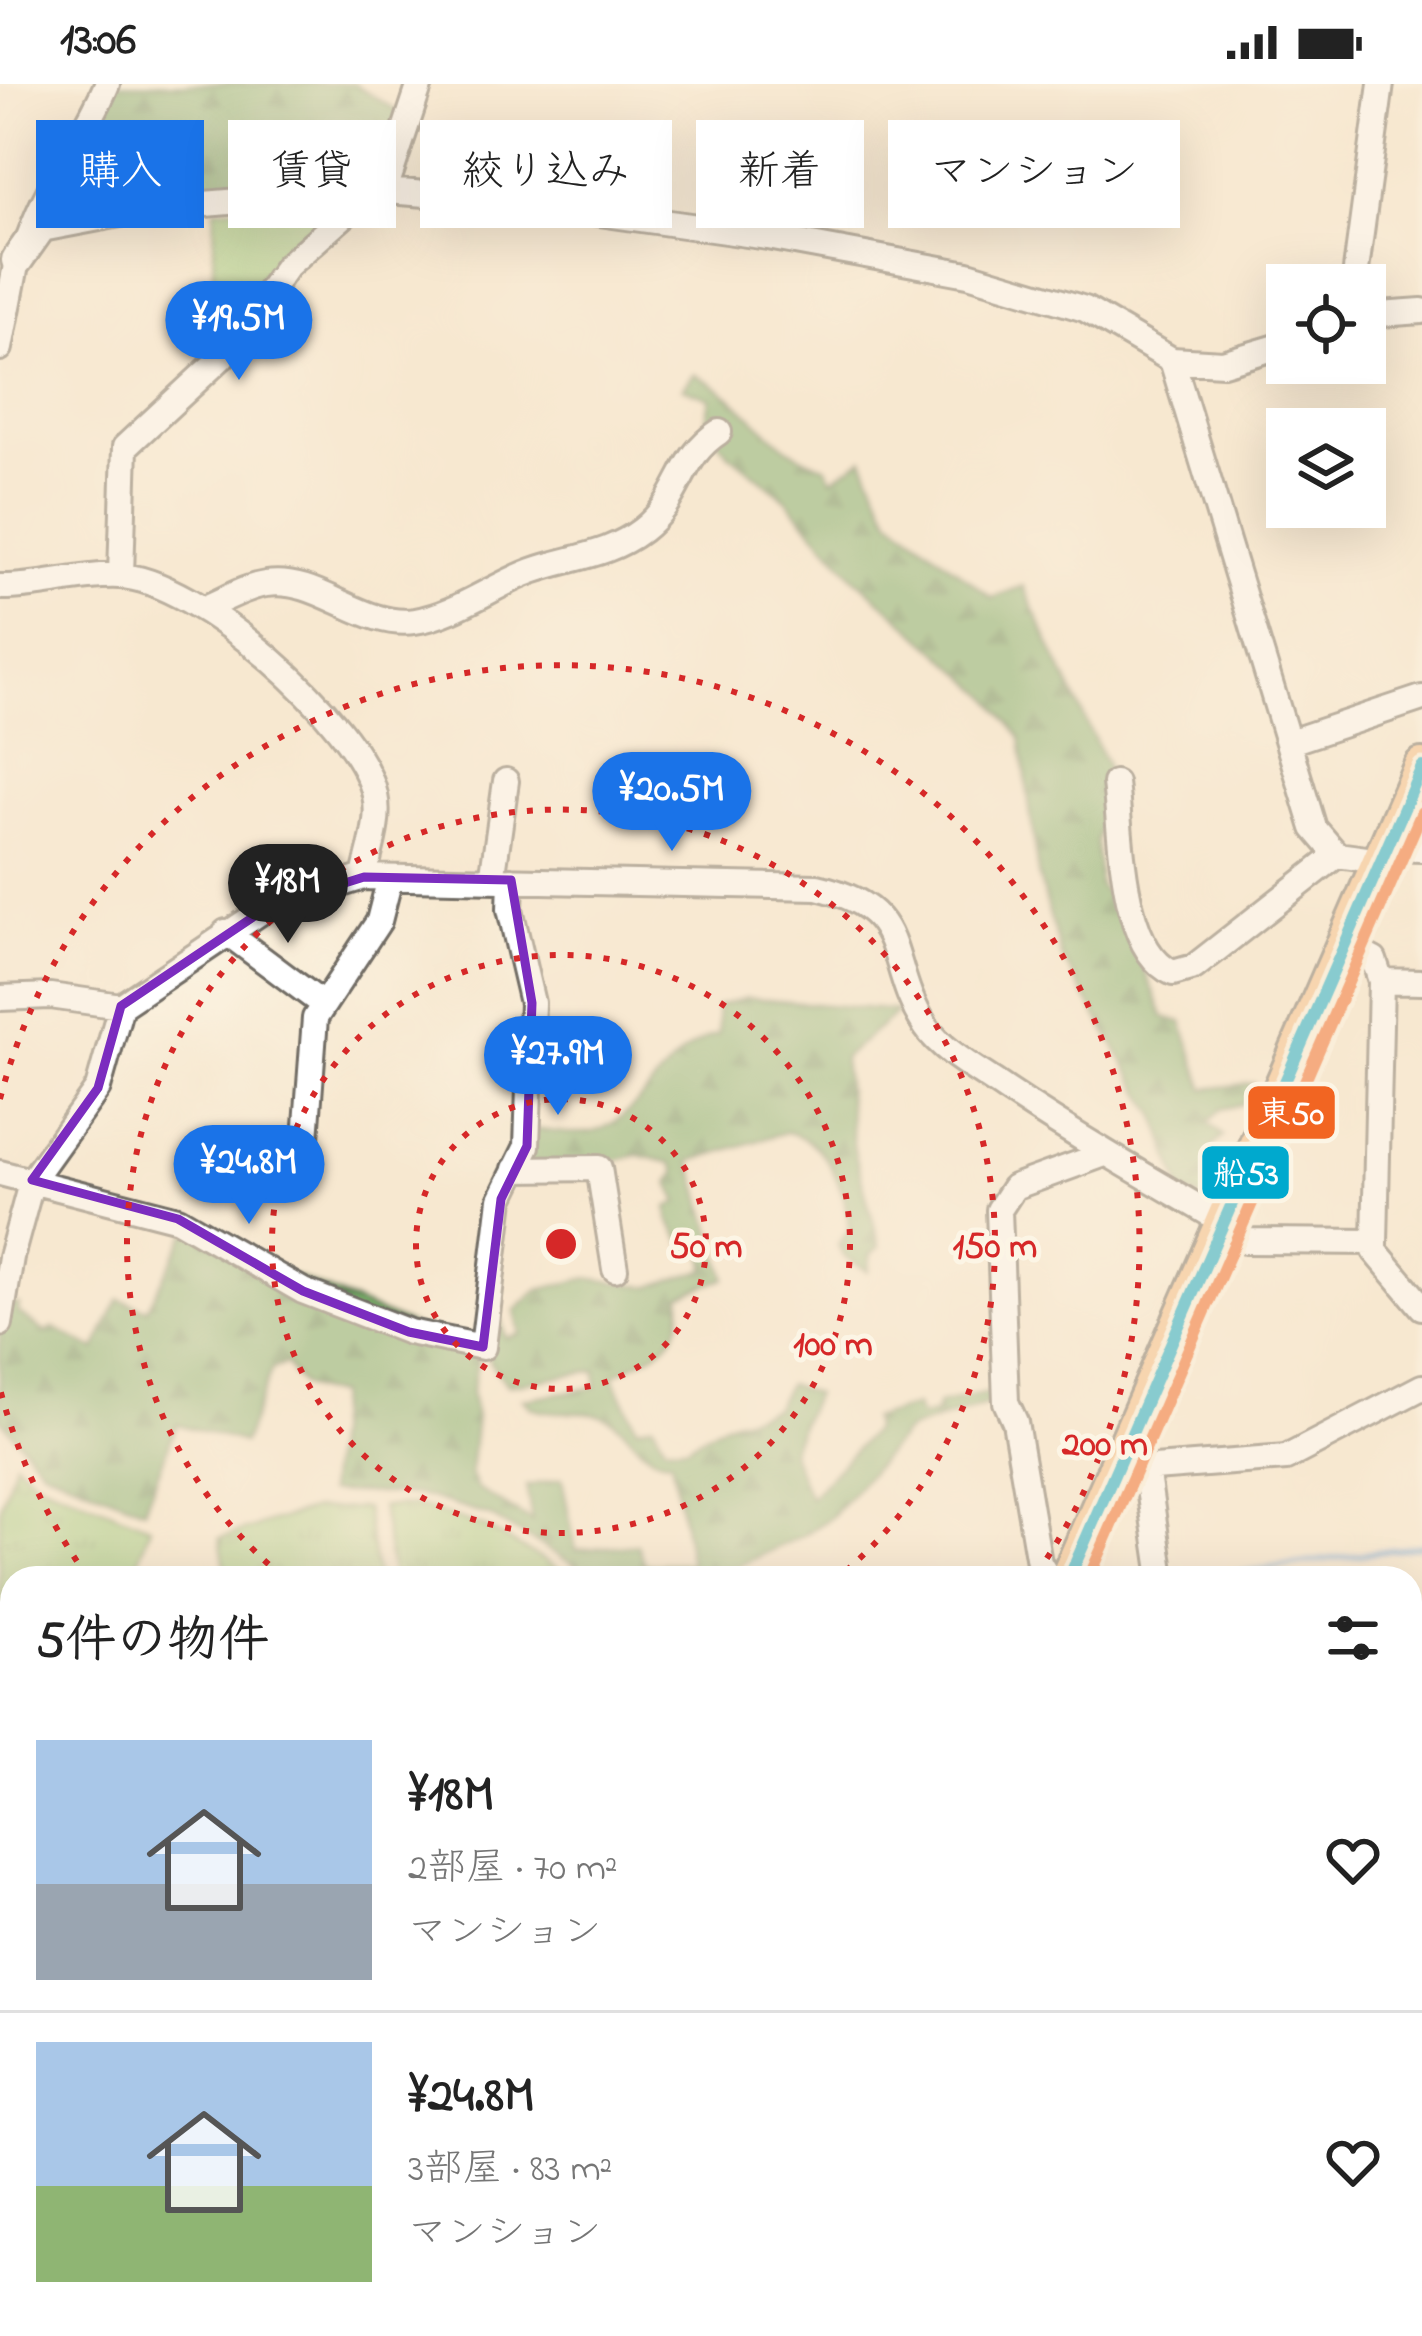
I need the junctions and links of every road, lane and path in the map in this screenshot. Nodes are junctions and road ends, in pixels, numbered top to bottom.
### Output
1 (107, 84) edge
2 (420, 84) edge
3 (1381, 84) edge
4 (396, 146) edge
5 (396, 192) edge
6 (47, 228) edge
7 (333, 228) edge
8 (17, 247) edge
9 (1357, 264) edge
10 (1422, 311) edge
11 (1386, 314) edge
12 (0, 348) edge
13 (1266, 350) edge
14 (1172, 360) junction
15 (719, 432) dead end
16 (121, 575) junction
17 (0, 587) edge
18 (207, 608) junction
19 (1422, 698) edge
20 (1290, 742) junction
21 (1422, 767) edge
22 (506, 782) dead end
23 (1115, 782) dead end
24 (1396, 853) edge
25 (1337, 855) junction
26 (377, 878) junction
27 (502, 880) junction
28 (226, 932) junction
29 (1345, 945) junction
30 (1381, 981) junction
31 (1422, 982) edge
32 (0, 998) edge
33 (321, 1003) junction
34 (121, 1006) junction
35 (306, 1138) dead end
36 (1102, 1155) junction
37 (515, 1169) junction
38 (0, 1173) edge
39 (32, 1180) junction
40 (1222, 1227) junction
41 (1375, 1242) junction
42 (615, 1269) dead end
43 (1422, 1306) edge
44 (0, 1324) edge
45 (1422, 1388) edge
46 (1131, 1469) junction
47 (1041, 1566) edge
48 (1076, 1566) edge
49 (1159, 1566) edge

1 - 8 street
2 - 4 street
3 - 9 street
5 - 14 street
6 - 8 street
7 - 16 street
8 - 12 street
10 - 11 street
13 - 14 street
14 - 20 street
15 - 18 street
16 - 17 street
16 - 18 street
18 - 26 street
19 - 20 street
20 - 25 street
21 - 24 main road
22 - 27 street
23 - 25 street
24 - 25 street
24 - 29 main road
26 - 27 street
26 - 28 street
26 - 33 street
27 - 36 street
27 - 37 street
28 - 33 street
28 - 34 street
29 - 30 street
29 - 40 main road
30 - 31 street
30 - 41 street
32 - 34 street
33 - 35 street
34 - 39 street
36 - 40 street
36 - 47 street
37 - 39 street
37 - 42 street
38 - 39 street
39 - 44 street
40 - 41 street
40 - 46 main road
41 - 43 street
45 - 46 street
46 - 48 main road
46 - 49 street

